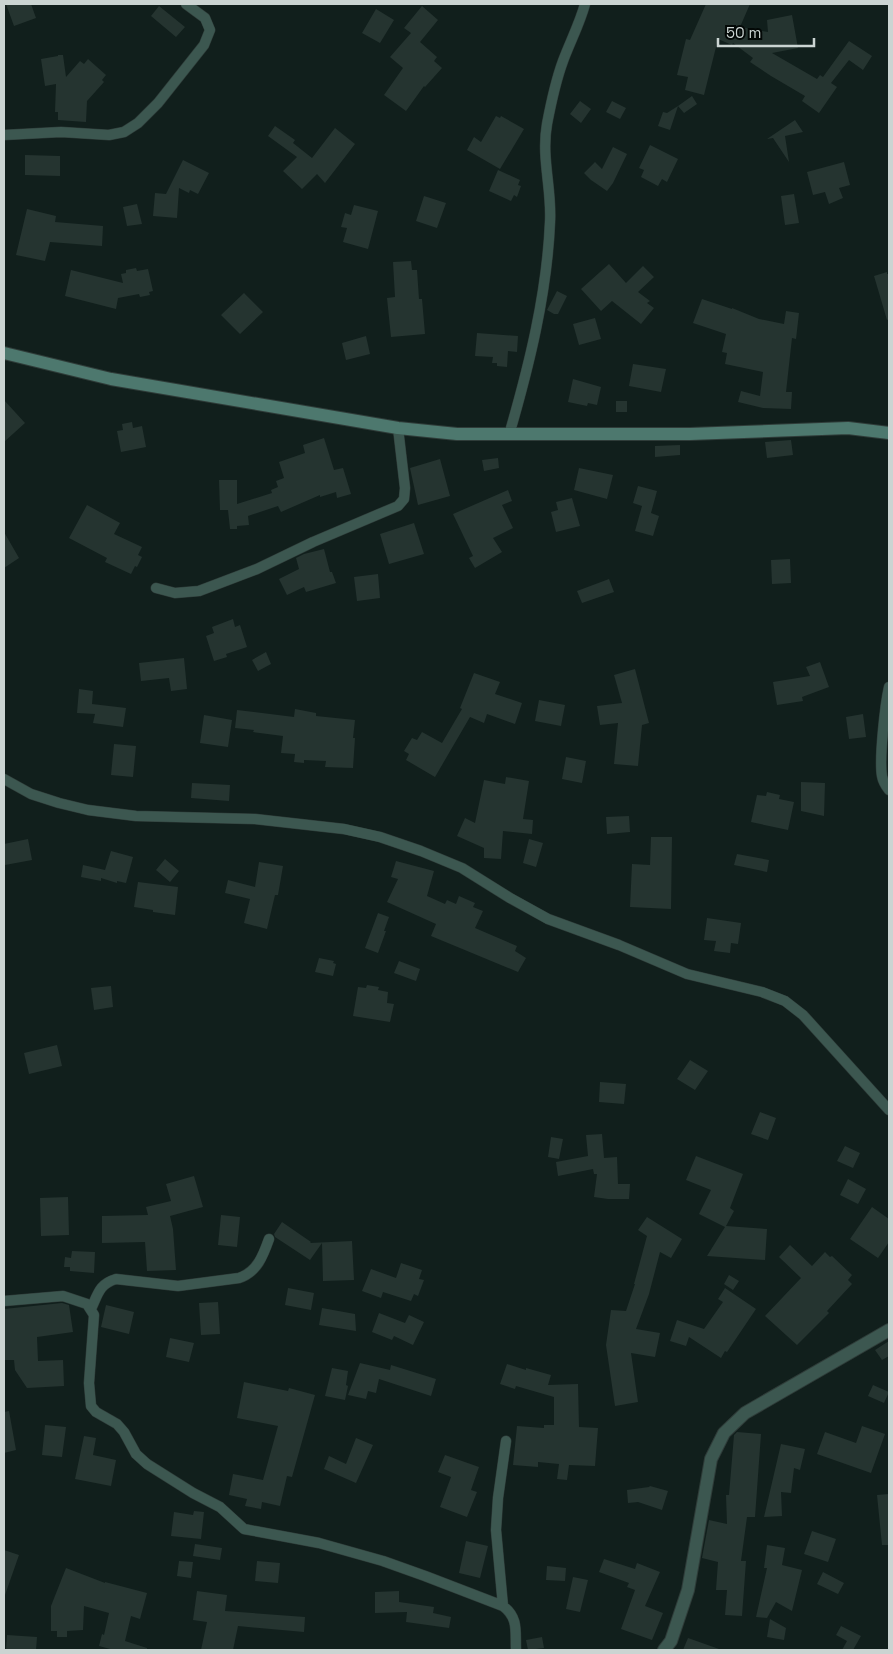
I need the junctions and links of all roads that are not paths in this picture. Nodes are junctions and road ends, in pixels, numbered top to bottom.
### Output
1 (186, 4) edge
2 (585, 4) edge
3 (4, 135) edge
4 (4, 353) edge
5 (398, 428) junction
6 (889, 433) edge
7 (509, 435) junction
8 (156, 588) dead end
9 (889, 687) edge
10 (4, 779) edge
11 (889, 790) edge
12 (889, 1110) edge
13 (269, 1239) dead end
14 (4, 1301) edge
15 (91, 1309) junction
16 (889, 1330) edge
17 (506, 1441) dead end
18 (503, 1606) junction
19 (516, 1650) edge
20 (664, 1650) edge

1 - 3 street
2 - 7 street
4 - 5 main road
5 - 7 main road
5 - 8 street
6 - 7 main road
9 - 11 street
10 - 12 street
13 - 15 street
14 - 15 street
15 - 18 street
16 - 20 street
17 - 18 street
18 - 19 street

